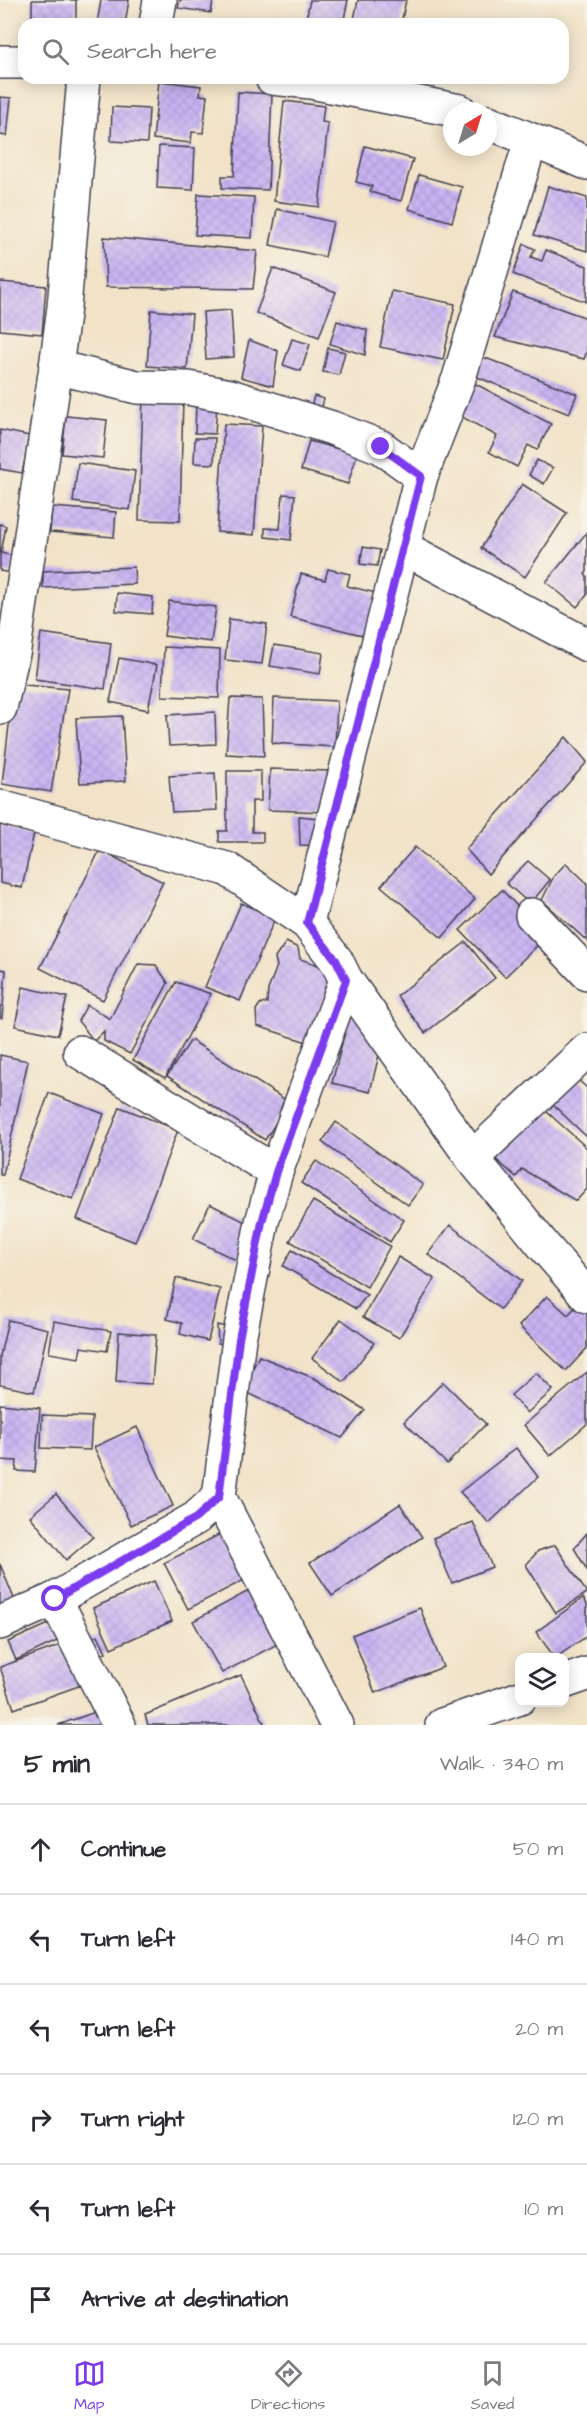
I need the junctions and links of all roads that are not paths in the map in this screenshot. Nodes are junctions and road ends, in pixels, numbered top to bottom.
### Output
1 (160, 0) edge
2 (157, 18) edge
3 (0, 62) edge
4 (18, 62) edge
5 (83, 84) edge
6 (321, 84) edge
7 (443, 108) edge
8 (497, 126) edge
9 (531, 140) junction
10 (587, 163) edge
11 (56, 367) junction
12 (421, 476) junction
13 (404, 548) junction
14 (587, 645) edge
15 (0, 708) edge
16 (0, 807) edge
17 (532, 915) dead end
18 (307, 923) junction
19 (587, 973) edge
20 (346, 980) junction
21 (587, 1050) edge
22 (80, 1052) dead end
23 (472, 1158) junction
24 (276, 1172) junction
25 (587, 1296) edge
26 (219, 1497) junction
27 (55, 1599) junction
28 (0, 1623) edge
29 (587, 1674) edge
30 (569, 1680) edge
31 (515, 1699) edge
32 (119, 1725) edge
33 (337, 1725) edge
34 (442, 1725) edge

1 - 2 street
3 - 4 street
5 - 11 street
6 - 7 street
8 - 9 street
9 - 10 street
9 - 12 street
11 - 12 street
11 - 15 street
12 - 13 street
13 - 14 street
13 - 18 street
16 - 18 street
17 - 19 street
18 - 20 street
20 - 23 street
20 - 24 street
21 - 23 street
22 - 24 street
23 - 25 street
24 - 26 street
26 - 27 street
26 - 33 street
27 - 28 street
27 - 32 street
29 - 30 street
31 - 34 street

